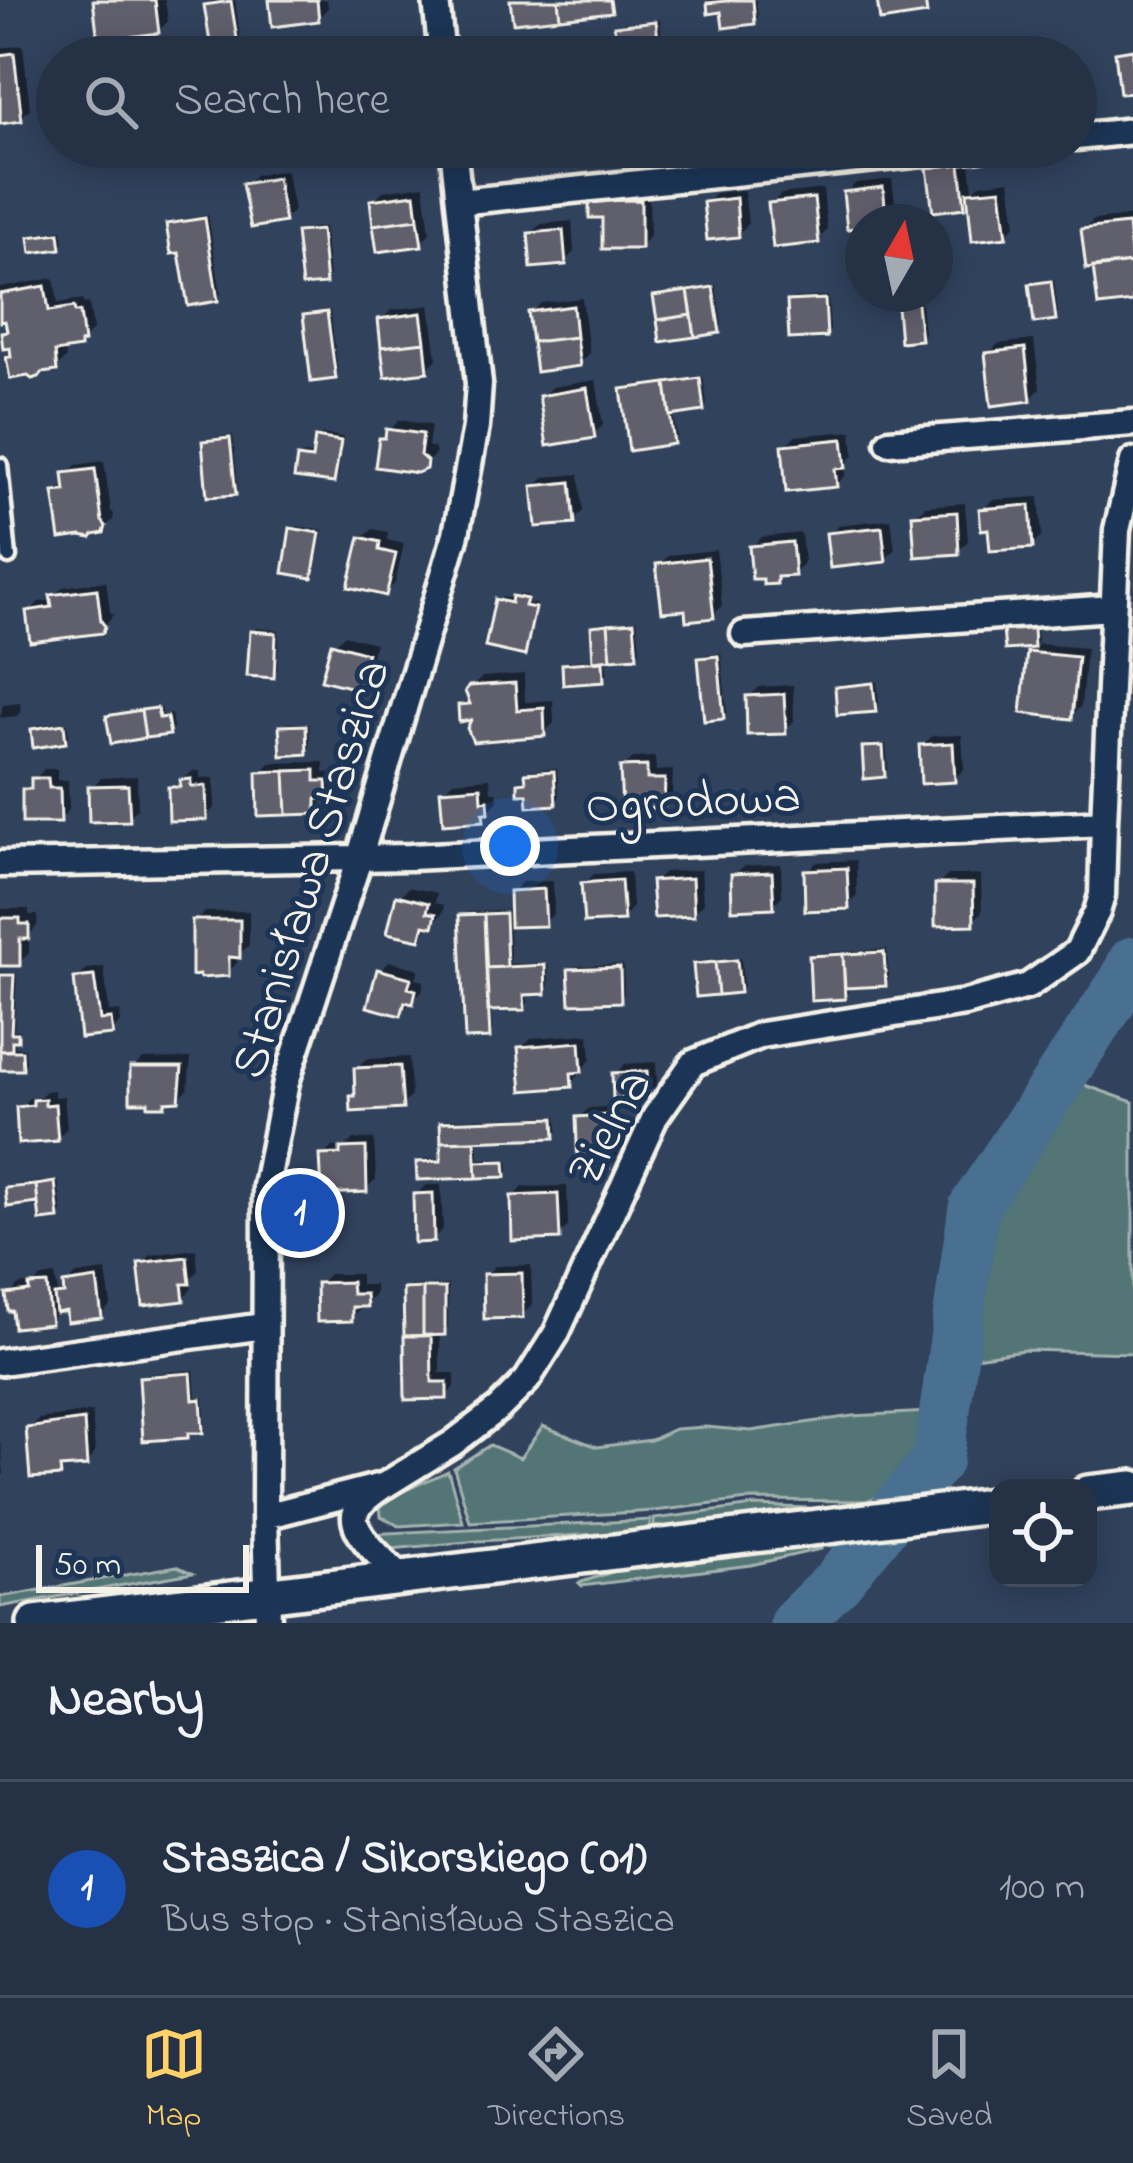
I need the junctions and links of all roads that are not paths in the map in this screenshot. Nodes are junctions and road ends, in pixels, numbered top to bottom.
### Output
1 (436, 0) edge
2 (440, 36) edge
3 (1133, 131) edge
4 (1097, 135) edge
5 (455, 168) edge
6 (781, 168) edge
7 (459, 202) junction
8 (1133, 423) edge
9 (889, 442) dead end
10 (1133, 460) edge
11 (0, 465) edge
12 (9, 557) dead end
13 (1112, 608) junction
14 (744, 634) dead end
15 (1104, 823) junction
16 (360, 856) junction
17 (0, 863) edge
18 (264, 1326) junction
19 (0, 1362) edge
20 (385, 1484) junction
21 (1133, 1488) edge
22 (1097, 1492) edge
23 (989, 1505) edge
24 (265, 1516) junction
25 (404, 1579) junction
26 (268, 1609) edge
27 (34, 1623) edge

1 - 2 street
3 - 4 street
5 - 7 street, Stanisława Staszica
6 - 7 street
7 - 16 street, Stanisława Staszica
8 - 9 street
10 - 13 street
11 - 12 lane
13 - 14 street
13 - 15 street
15 - 16 street, Ogrodowa
15 - 20 street, Zielna
16 - 17 street, Ogrodowa
16 - 18 street, Stanisława Staszica
18 - 19 street
18 - 24 street, Stanisława Staszica
20 - 24 street, Zielna
20 - 25 street
21 - 22 main road
23 - 25 main road
24 - 26 street, Stanisława Staszica
25 - 26 main road
26 - 27 main road

